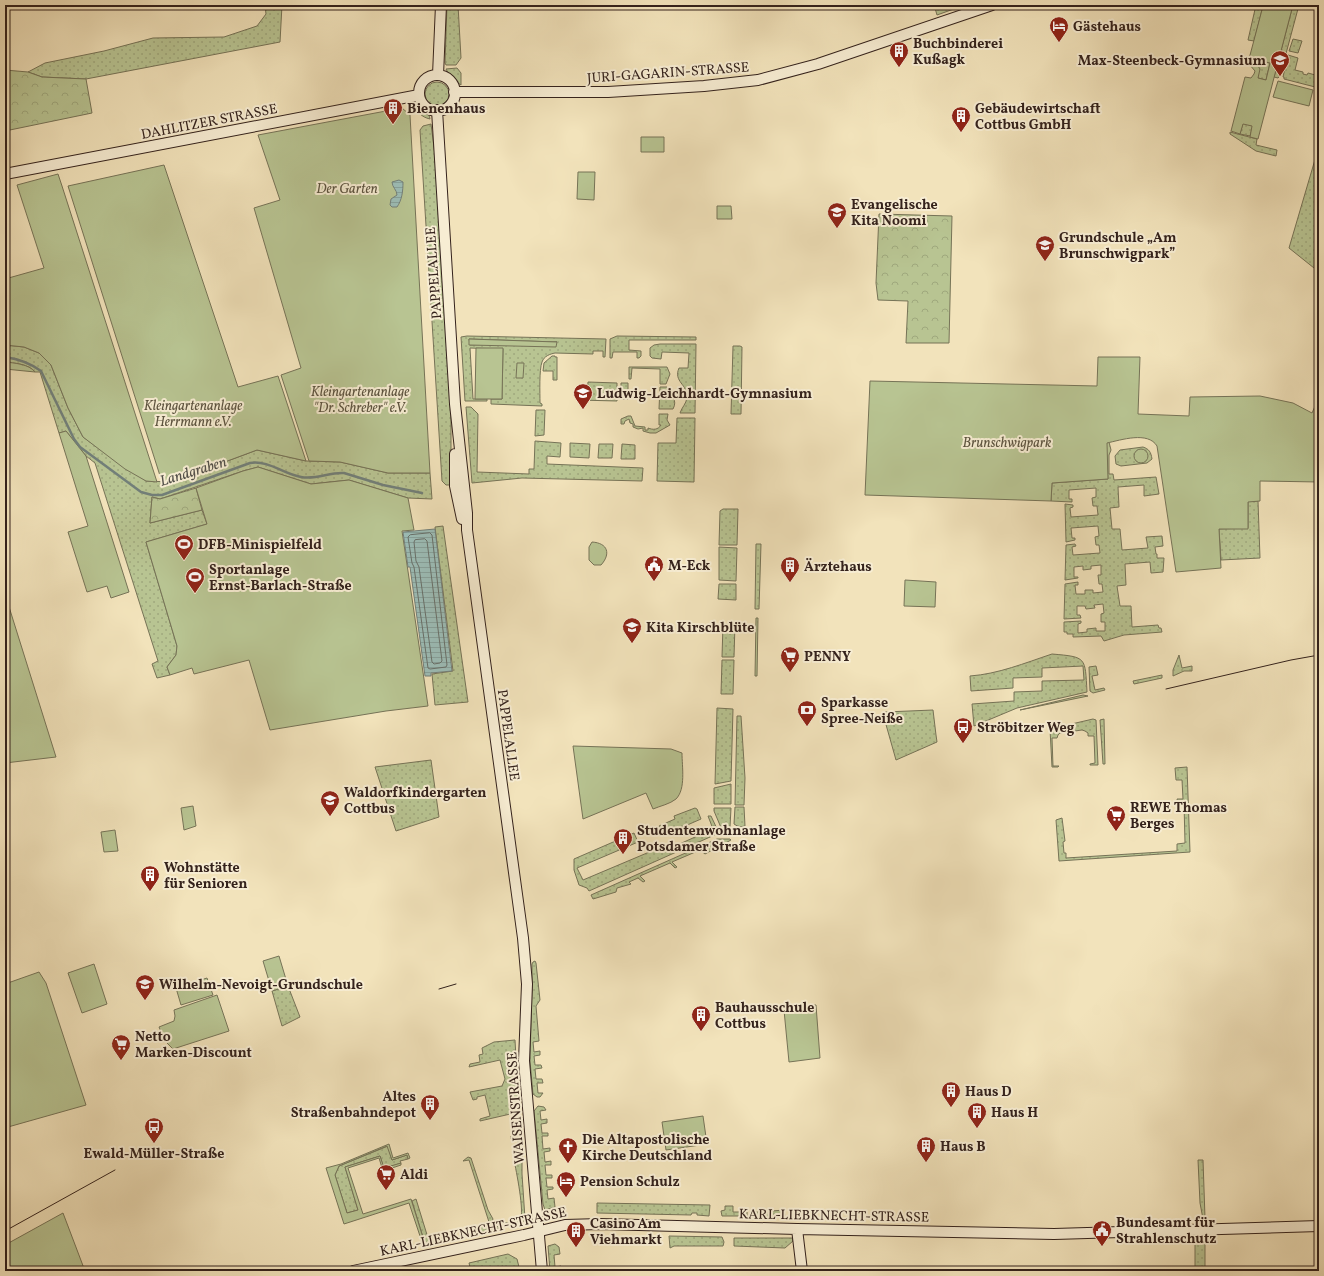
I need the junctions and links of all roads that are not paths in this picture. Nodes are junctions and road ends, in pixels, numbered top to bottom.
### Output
1 (441, 5) edge
2 (992, 5) edge
3 (438, 75) junction
4 (454, 92) junction
5 (419, 95) junction
6 (437, 110) junction
7 (5, 174) edge
8 (524, 943) joint
9 (1319, 1226) edge
10 (797, 1229) junction
11 (538, 1231) junction
12 (353, 1271) edge
13 (542, 1271) edge
14 (802, 1271) edge

1 - 3 main road
2 - 4 main road, JURI-GAGARIN-STRASSE
3 - 4 main road
3 - 5 main road
4 - 6 main road
5 - 6 main road
5 - 7 main road, DAHLITZER STRASSE
6 - 8 main road, PAPPELALLEE
8 - 11 main road, WAISENSTRASSE
9 - 10 main road, KARL-LIEBKNECHT-STRASSE
10 - 11 main road, KARL-LIEBKNECHT-STRASSE
10 - 14 main road
11 - 12 main road, KARL-LIEBKNECHT-STRASSE
11 - 13 main road, WAISENSTRASSE

